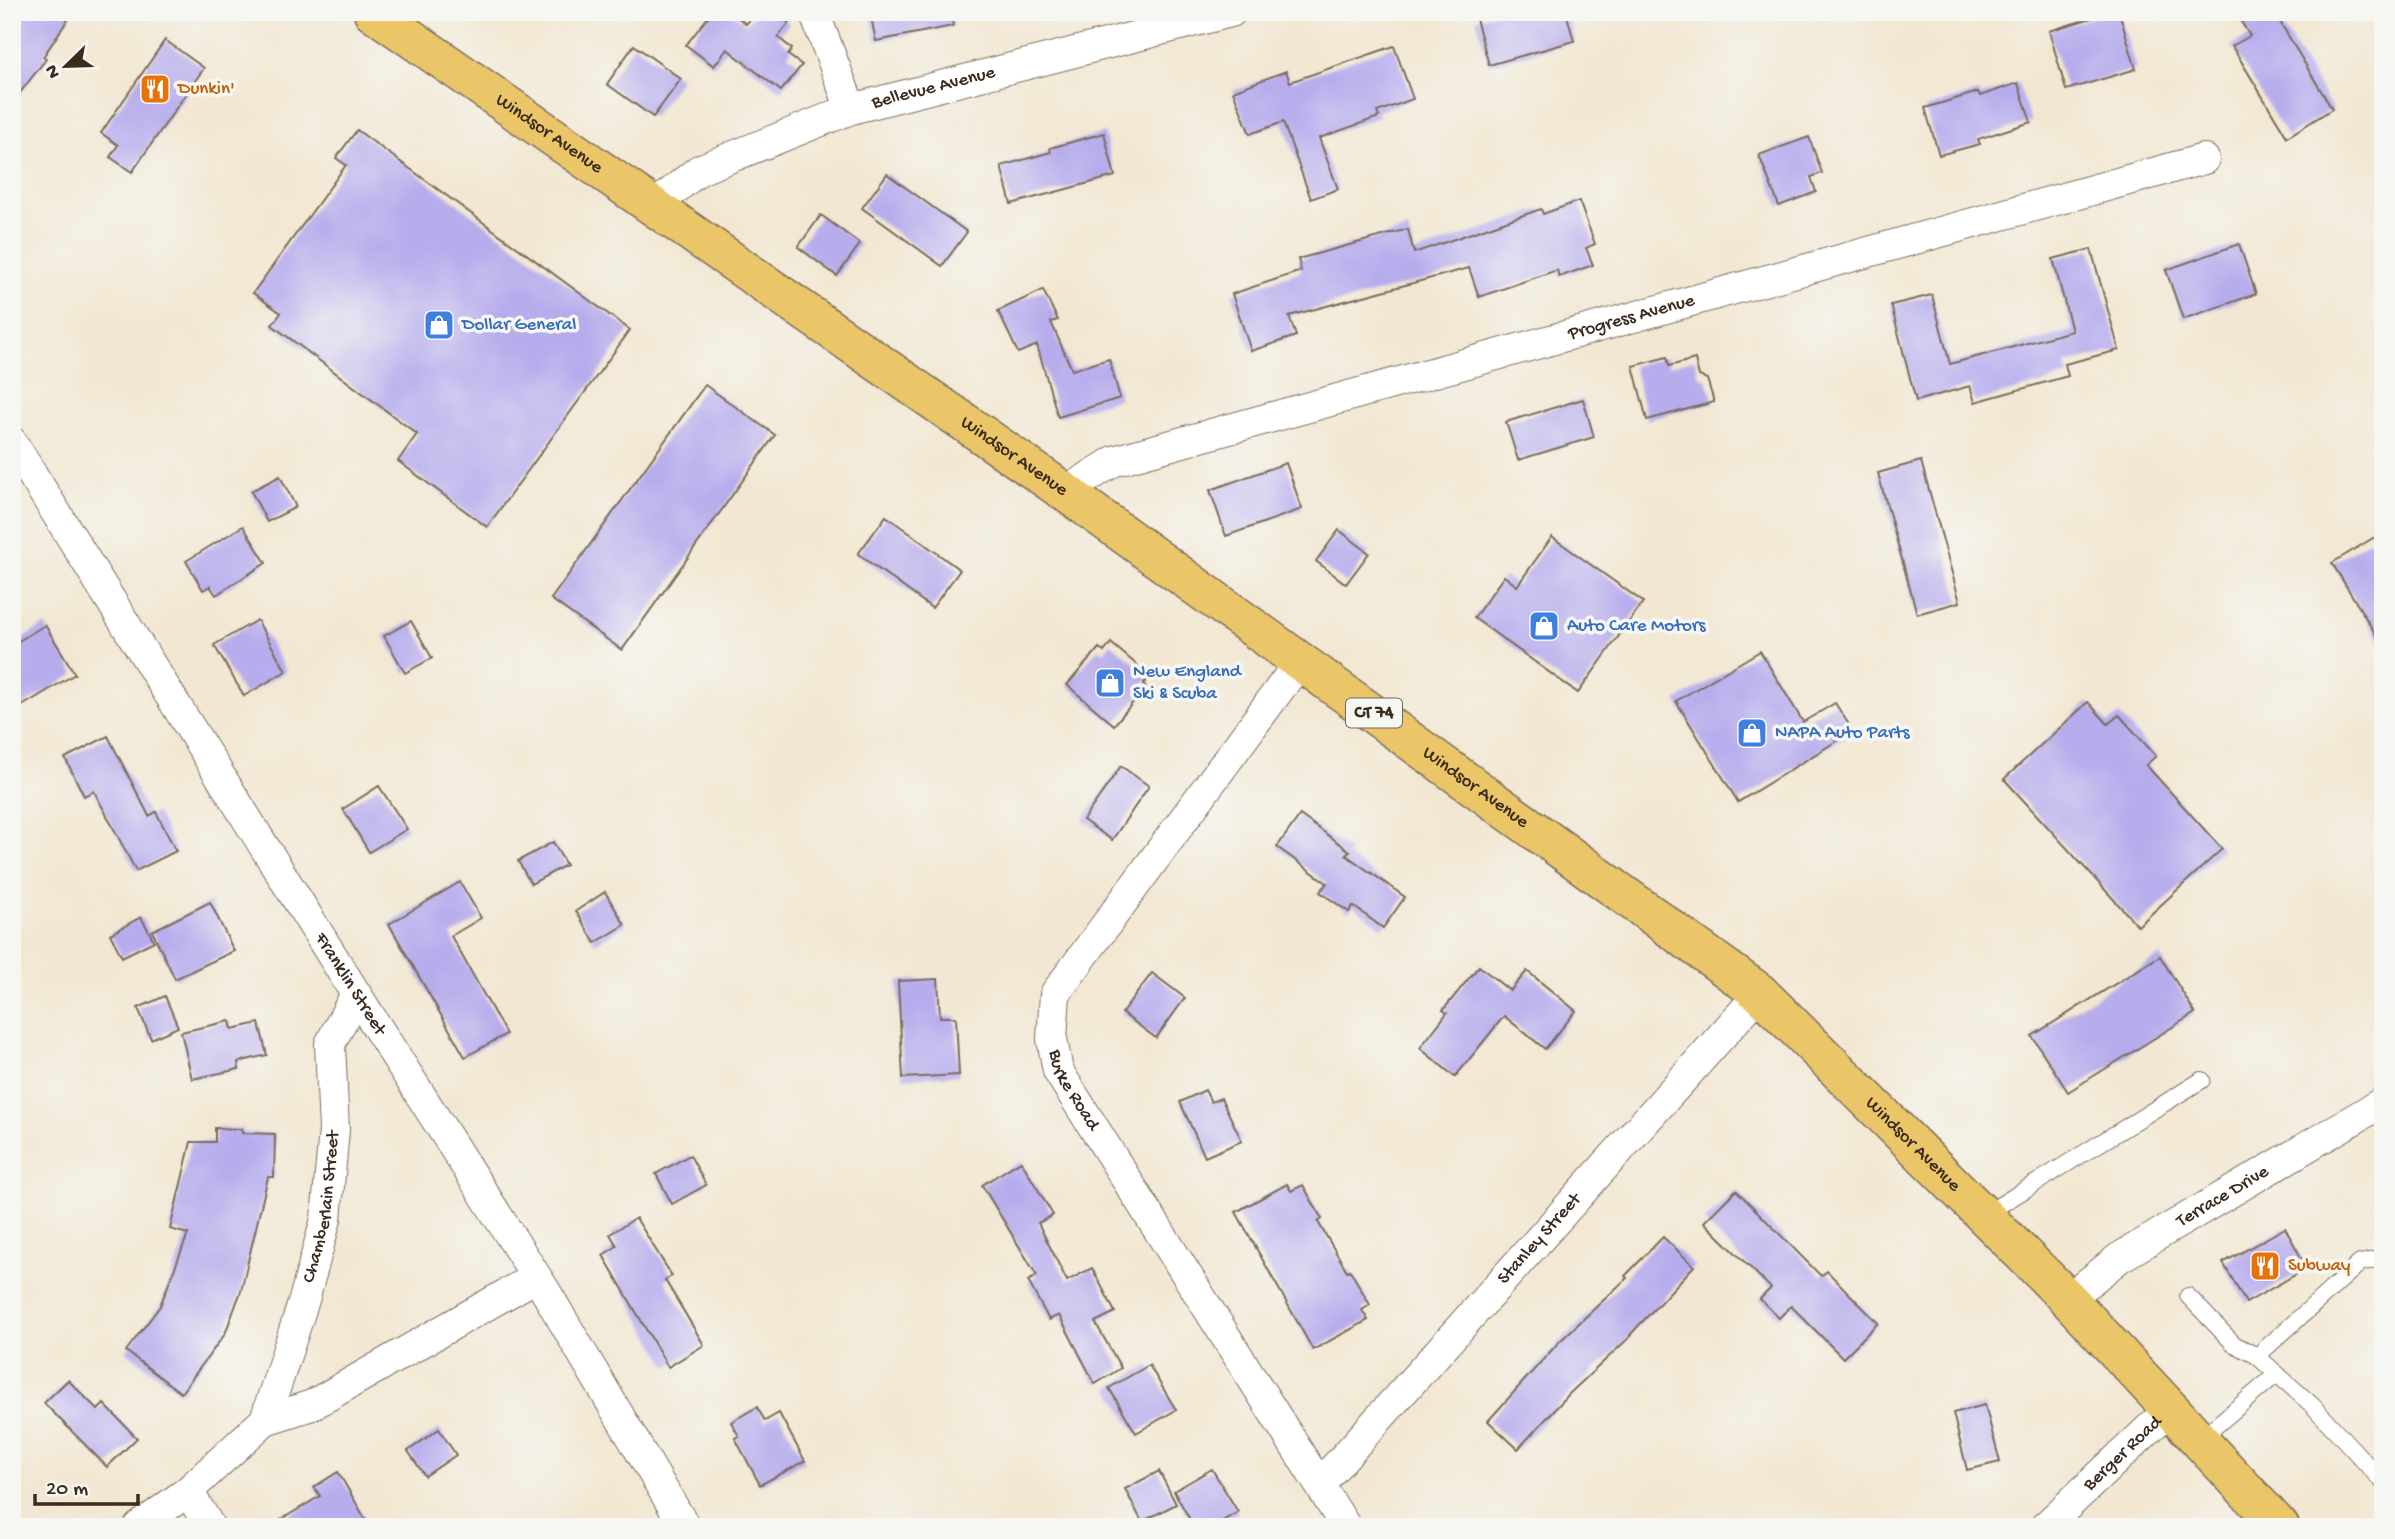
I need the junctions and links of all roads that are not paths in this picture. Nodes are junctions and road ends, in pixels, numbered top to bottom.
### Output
1 (373, 12) edge
2 (814, 12) edge
3 (1231, 12) edge
4 (851, 108) junction
5 (2204, 159) dead end
6 (653, 207) junction
7 (12, 442) edge
8 (1065, 492) junction
9 (1301, 660) junction
10 (1760, 993) junction
11 (356, 994) junction
12 (2202, 1080) dead end
13 (2383, 1102) edge
14 (1984, 1215) junction
15 (2383, 1258) edge
16 (536, 1276) junction
17 (2188, 1296) dead end
18 (2068, 1299) junction
19 (2257, 1356) junction
20 (2277, 1374) junction
21 (2170, 1409) junction
22 (265, 1420) junction
23 (2199, 1440) junction
24 (2383, 1482) edge
25 (1320, 1484) junction
26 (188, 1491) junction
27 (139, 1527) edge
28 (210, 1527) edge
29 (685, 1527) edge
30 (1346, 1527) edge
31 (2045, 1527) edge
32 (2280, 1527) edge

1 - 6 main road, Windsor Avenue / CT 74
2 - 4 street
3 - 4 street, Bellevue Avenue
4 - 6 street, Bellevue Avenue
5 - 8 street, Progress Avenue
6 - 8 main road, Windsor Avenue / CT 74
7 - 11 street, Franklin Street
8 - 9 main road, Windsor Avenue / CT 74
9 - 10 main road, Windsor Avenue / CT 74
9 - 25 street, Burke Road
10 - 14 main road, Windsor Avenue / CT 74
10 - 25 street, Stanley Street
11 - 16 street, Franklin Street
11 - 22 street, Chamberlain Street
12 - 14 lane
13 - 18 street, Terrace Drive
14 - 18 main road, Windsor Avenue / CT 74
15 - 19 lane
16 - 22 street, Chamberlain Street
16 - 29 street, Franklin Street
17 - 19 lane
18 - 21 main road, Windsor Avenue / CT 74
19 - 20 lane
20 - 23 lane
20 - 24 lane
21 - 23 main road, Windsor Avenue / CT 74
21 - 31 street, Berger Road
22 - 26 street, Chamberlain Street
23 - 32 main road, Windsor Avenue / CT 74
25 - 30 street, Burke Road
26 - 27 street, Chamberlain Street
26 - 28 street

